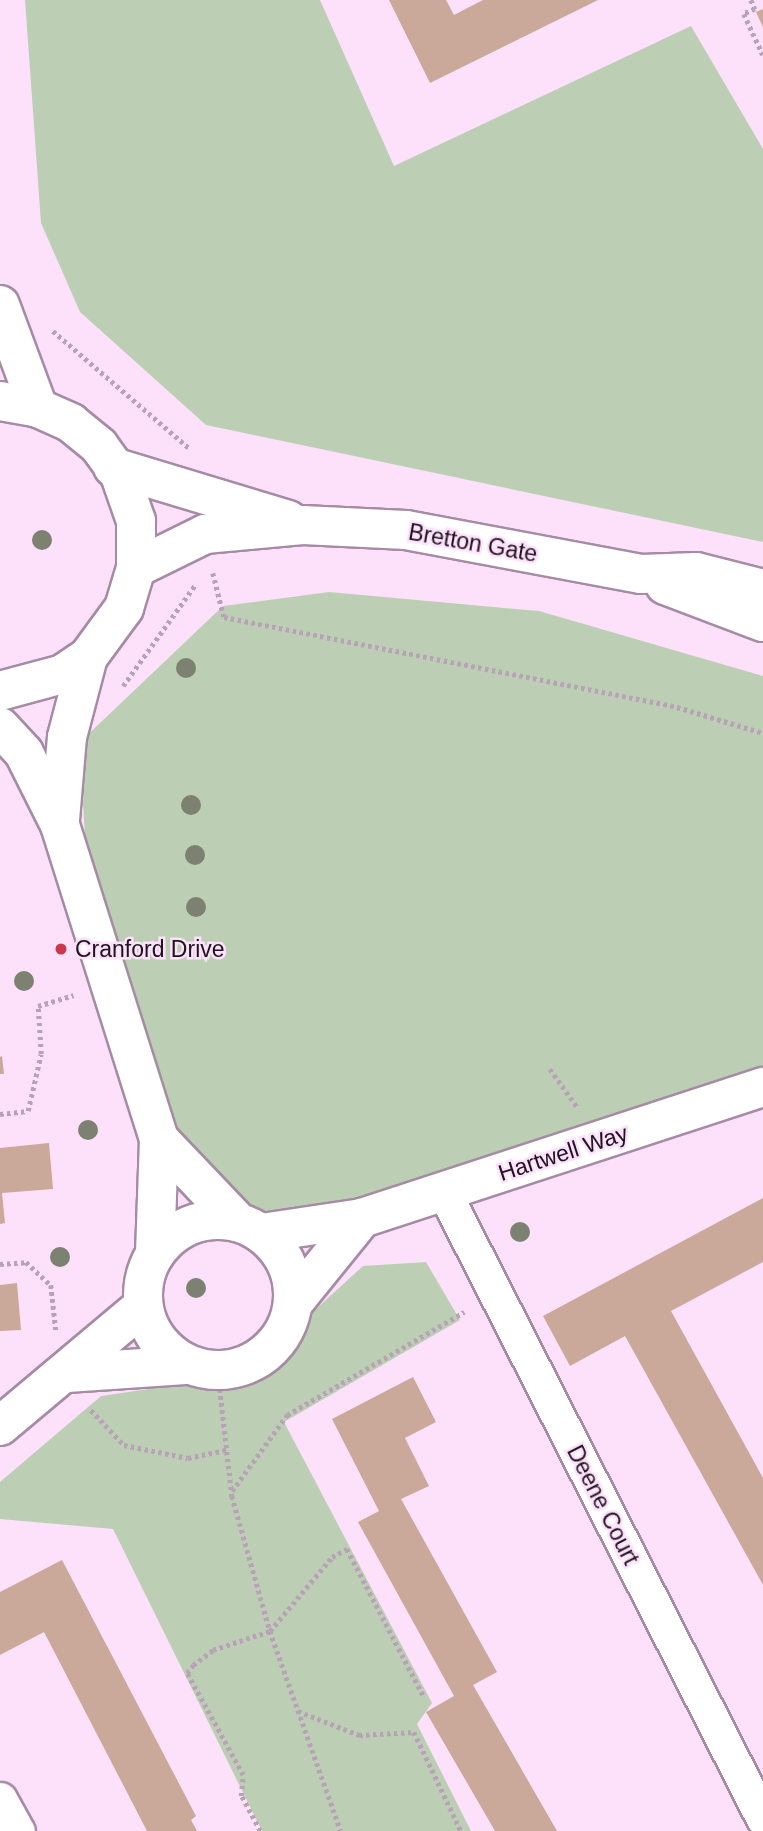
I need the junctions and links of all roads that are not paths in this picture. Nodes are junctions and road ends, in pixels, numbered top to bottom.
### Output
1 (0, 305) edge
2 (0, 401) edge
3 (38, 408) junction
4 (113, 467) junction
5 (303, 525) junction
6 (136, 568) junction
7 (641, 574) junction
8 (763, 589) edge
9 (763, 622) edge
10 (88, 657) junction
11 (0, 691) edge
12 (0, 727) edge
13 (60, 825) junction
14 (763, 1087) edge
15 (159, 1139) junction
16 (444, 1192) junction
17 (362, 1218) junction
18 (250, 1228) junction
19 (155, 1254) junction
20 (294, 1302) junction
21 (143, 1306) junction
22 (203, 1368) junction
23 (64, 1375) junction
24 (0, 1426) edge
25 (0, 1799) edge
26 (763, 1819) edge
27 (18, 1831) edge

1 - 3 street
2 - 3 street
3 - 4 street
4 - 5 street, Bretton Gate
4 - 6 street
5 - 6 street, Bretton Gate
5 - 7 street, Bretton Gate
6 - 10 street
7 - 8 street, Bretton Gate
7 - 9 street, Bretton Gate
10 - 11 street
10 - 13 street
12 - 13 street
13 - 15 street
14 - 16 street, Hartwell Way
15 - 18 street
15 - 19 street
16 - 17 street, Hartwell Way
16 - 26 street, Deene Court
17 - 18 street, Hartwell Way
17 - 20 street
18 - 19 street
18 - 20 street
19 - 21 street
20 - 22 street
21 - 22 street
21 - 23 street
22 - 23 street
23 - 24 street
25 - 27 street

